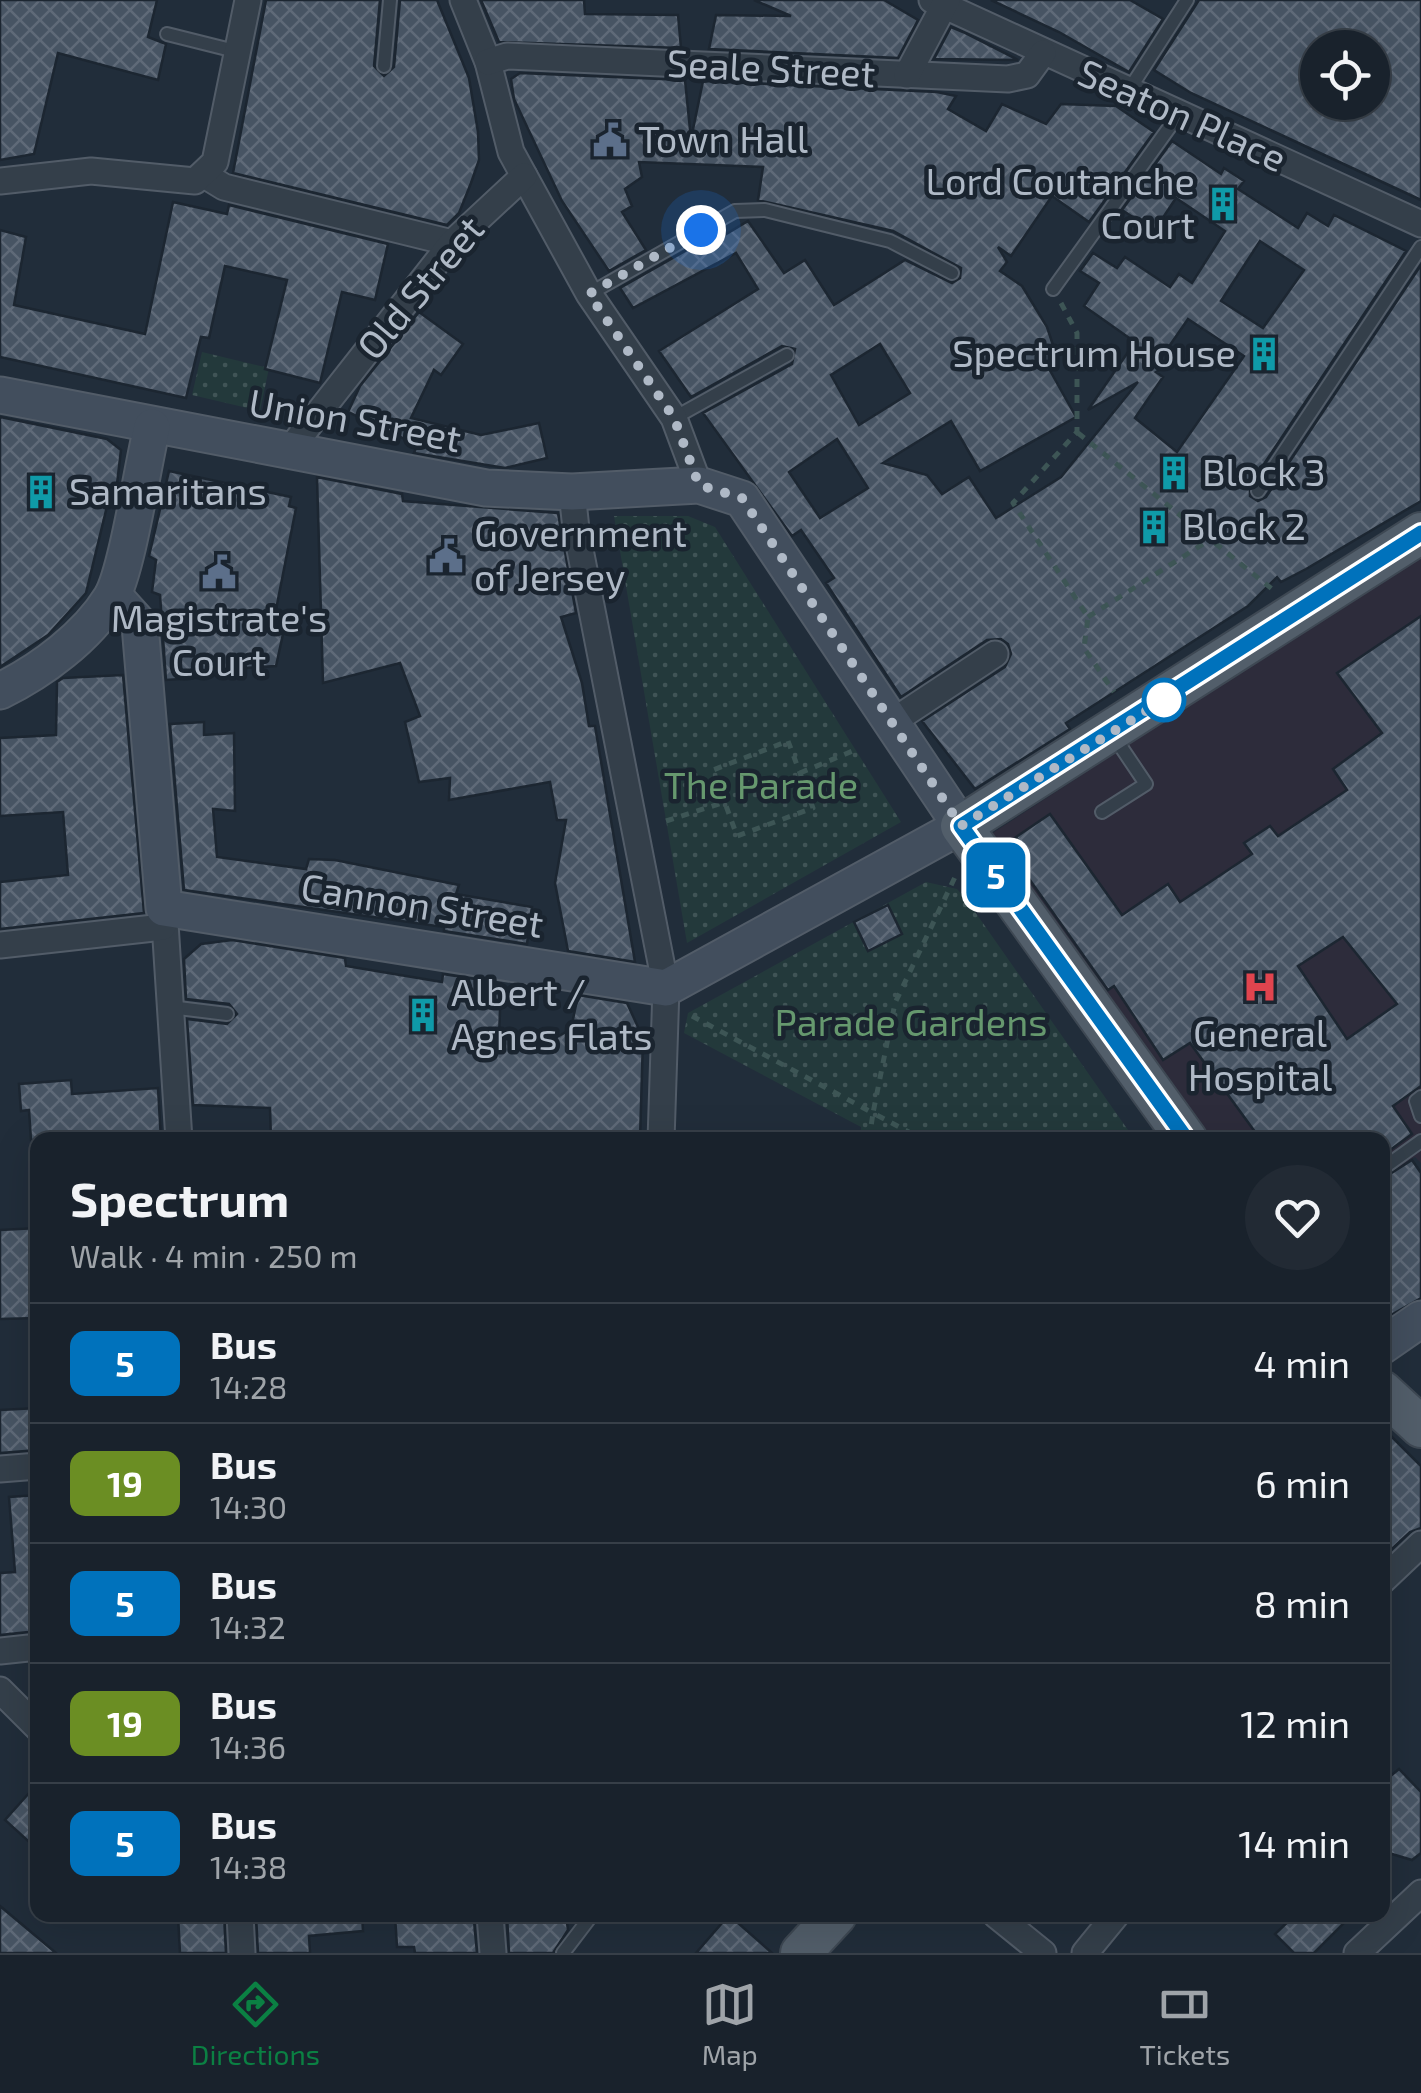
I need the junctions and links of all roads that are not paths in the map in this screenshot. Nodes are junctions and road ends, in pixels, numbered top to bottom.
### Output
1 (248, 0) edge
2 (390, 0) edge
3 (462, 0) edge
4 (1187, 0) edge
5 (941, 2) edge
6 (167, 34) dead end
7 (238, 52) junction
8 (1043, 53) junction
9 (488, 62) junction
10 (384, 66) dead end
11 (908, 76) junction
12 (1128, 92) junction
13 (1179, 114) junction
14 (211, 169) junction
15 (524, 176) junction
16 (0, 181) edge
17 (1421, 224) edge
18 (452, 242) junction
19 (1421, 247) edge
20 (952, 273) dead end
21 (1053, 289) road end
22 (589, 294) junction
23 (786, 355) dead end
24 (0, 394) edge
25 (674, 418) junction
26 (152, 427) junction
27 (287, 453) junction
28 (699, 485) junction
29 (1258, 491) dead end
30 (572, 492) junction
31 (1421, 533) edge
32 (113, 595) junction
33 (994, 654) dead end
34 (0, 691) edge
35 (892, 722) junction
36 (1122, 726) junction
37 (1102, 812) dead end
38 (961, 826) junction
39 (164, 918) junction
40 (0, 945) edge
41 (666, 988) junction
42 (168, 1007) junction
43 (227, 1014) dead end
44 (1421, 1097) edge
45 (1421, 1116) edge
46 (178, 1132) edge
47 (661, 1132) edge
48 (1181, 1132) edge
49 (1421, 1141) edge
50 (1390, 1163) edge
51 (1421, 1319) edge
52 (1390, 1340) edge
53 (1390, 1398) edge
54 (1421, 1427) edge
55 (30, 1467) edge
56 (0, 1469) edge
57 (1421, 1544) edge
58 (1390, 1573) edge
59 (30, 1648) edge
60 (0, 1651) edge
61 (0, 1690) edge
62 (30, 1720) edge
63 (1421, 1893) edge
64 (240, 1922) edge
65 (491, 1922) edge
66 (587, 1922) edge
67 (830, 1922) edge
68 (1004, 1922) edge
69 (1110, 1922) edge
70 (242, 1953) edge
71 (493, 1953) edge
72 (564, 1953) edge
73 (801, 1953) edge
74 (1042, 1953) edge
75 (1084, 1953) edge
76 (1357, 1953) edge

1 - 7 street
2 - 10 lane
3 - 9 street
4 - 12 lane
5 - 8 street, Seaton Place
5 - 11 street
6 - 7 lane
7 - 14 street
8 - 11 street, Seale Street
8 - 12 street, Seaton Place
9 - 11 street, Seale Street
9 - 15 street
12 - 13 street, Seaton Place
13 - 17 street, Seaton Place
13 - 21 lane
14 - 16 street
14 - 18 street
15 - 18 street, Old Street
15 - 22 street
18 - 27 street, Old Street
19 - 29 lane
20 - 22 lane
22 - 25 street
23 - 25 lane
24 - 26 main road, Union Street
25 - 28 street
26 - 27 main road, Union Street
26 - 32 main road
27 - 30 main road, Union Street
28 - 30 main road, Union Street
28 - 35 main road
30 - 41 street
31 - 36 main road
32 - 34 main road
32 - 39 main road
33 - 35 street
35 - 38 main road
36 - 37 lane
36 - 38 main road
38 - 41 main road
38 - 48 main road
39 - 40 street
39 - 41 main road, Cannon Street
39 - 42 street
41 - 47 street
42 - 43 lane
42 - 46 street
44 - 45 lane
49 - 50 lane
51 - 52 main road
53 - 54 main road
55 - 56 street
57 - 58 street
59 - 60 street
61 - 62 street
63 - 76 street
64 - 70 street
65 - 71 street
66 - 72 lane
67 - 73 main road
68 - 74 street
69 - 75 street

